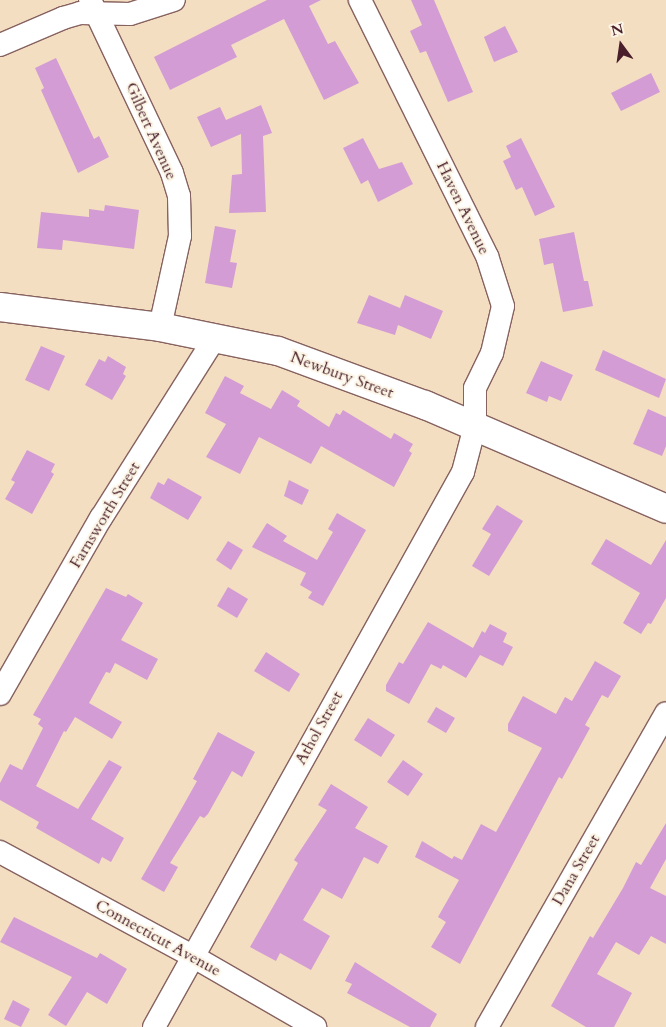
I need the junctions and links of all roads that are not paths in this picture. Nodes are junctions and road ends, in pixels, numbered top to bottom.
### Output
1 (174, 0) edge
2 (360, 0) edge
3 (93, 6) edge
4 (0, 45) edge
5 (0, 307) edge
6 (160, 327) junction
7 (215, 338) junction
8 (475, 426) junction
9 (666, 509) edge
10 (0, 694) edge
11 (666, 713) edge
12 (0, 852) edge
13 (194, 957) junction
14 (154, 1027) edge
15 (315, 1027) edge
16 (487, 1027) edge

1 - 3 street
2 - 8 street, Haven Avenue
3 - 4 street
3 - 6 street, Gilbert Avenue
5 - 6 street, Newbury Street
6 - 7 street, Newbury Street
7 - 8 street, Newbury Street
7 - 10 street, Farnsworth Street
8 - 9 street, Newbury Street
8 - 13 street, Athol Street
11 - 16 street, Dana Street
12 - 13 street, Connecticut Avenue
13 - 14 street, Athol Street
13 - 15 street, Connecticut Avenue

